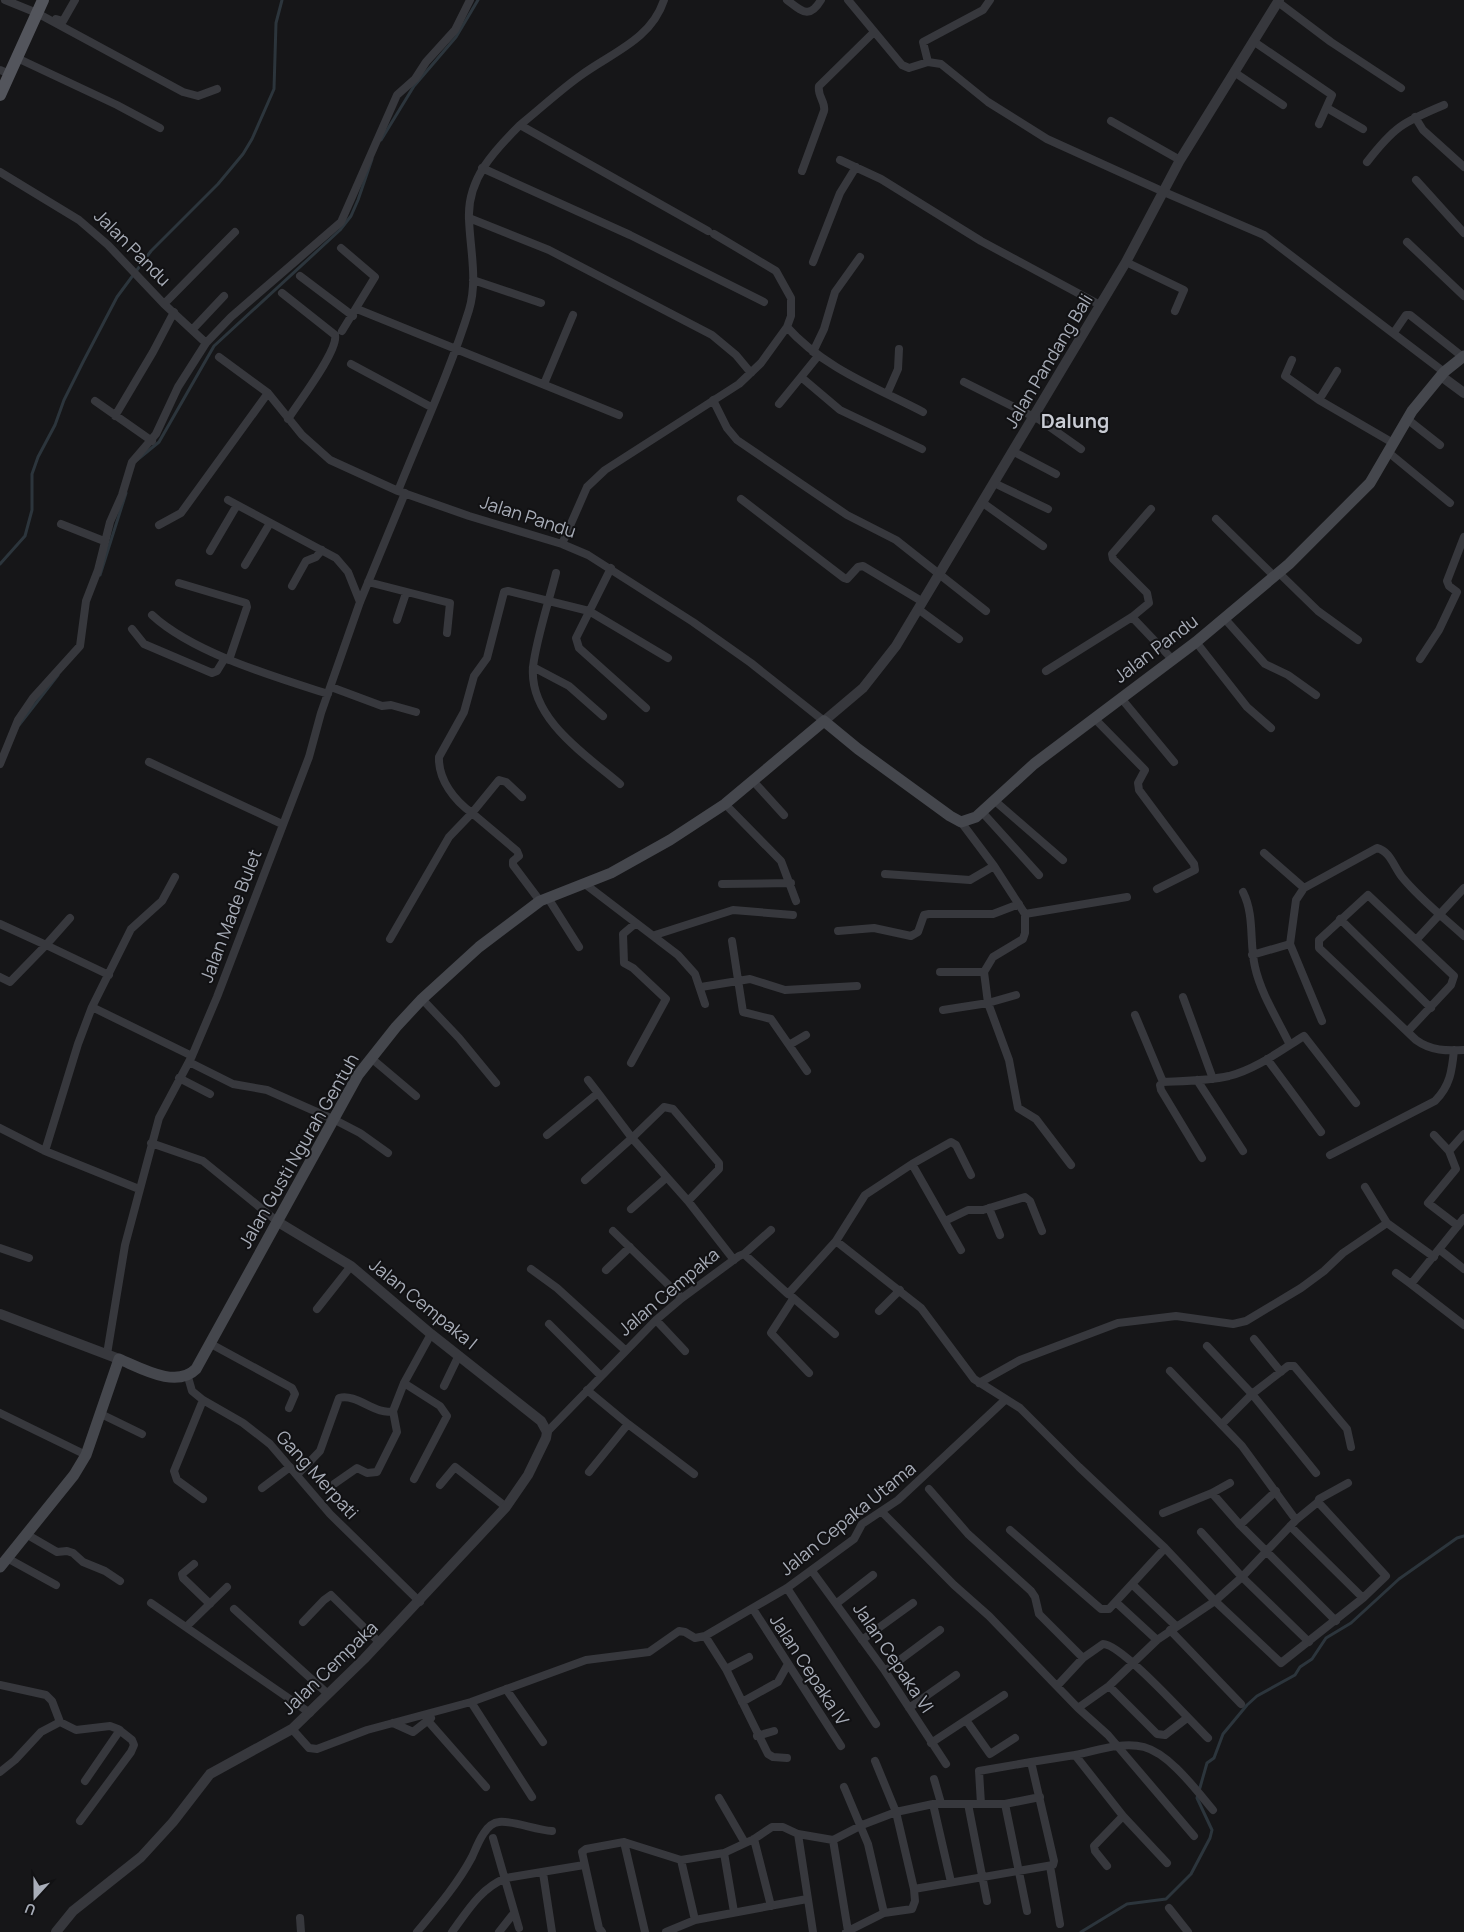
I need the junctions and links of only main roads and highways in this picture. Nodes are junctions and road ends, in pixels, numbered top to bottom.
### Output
1 (39, 8) edge
2 (5, 72) edge
3 (0, 94) edge
4 (1463, 356) edge
5 (822, 722) joint
6 (3, 1562) edge

1 - 2 main road
2 - 3 main road
4 - 5 main road, Jalan Pandu
5 - 6 main road, Jalan Gusti Ngurah Gentuh

